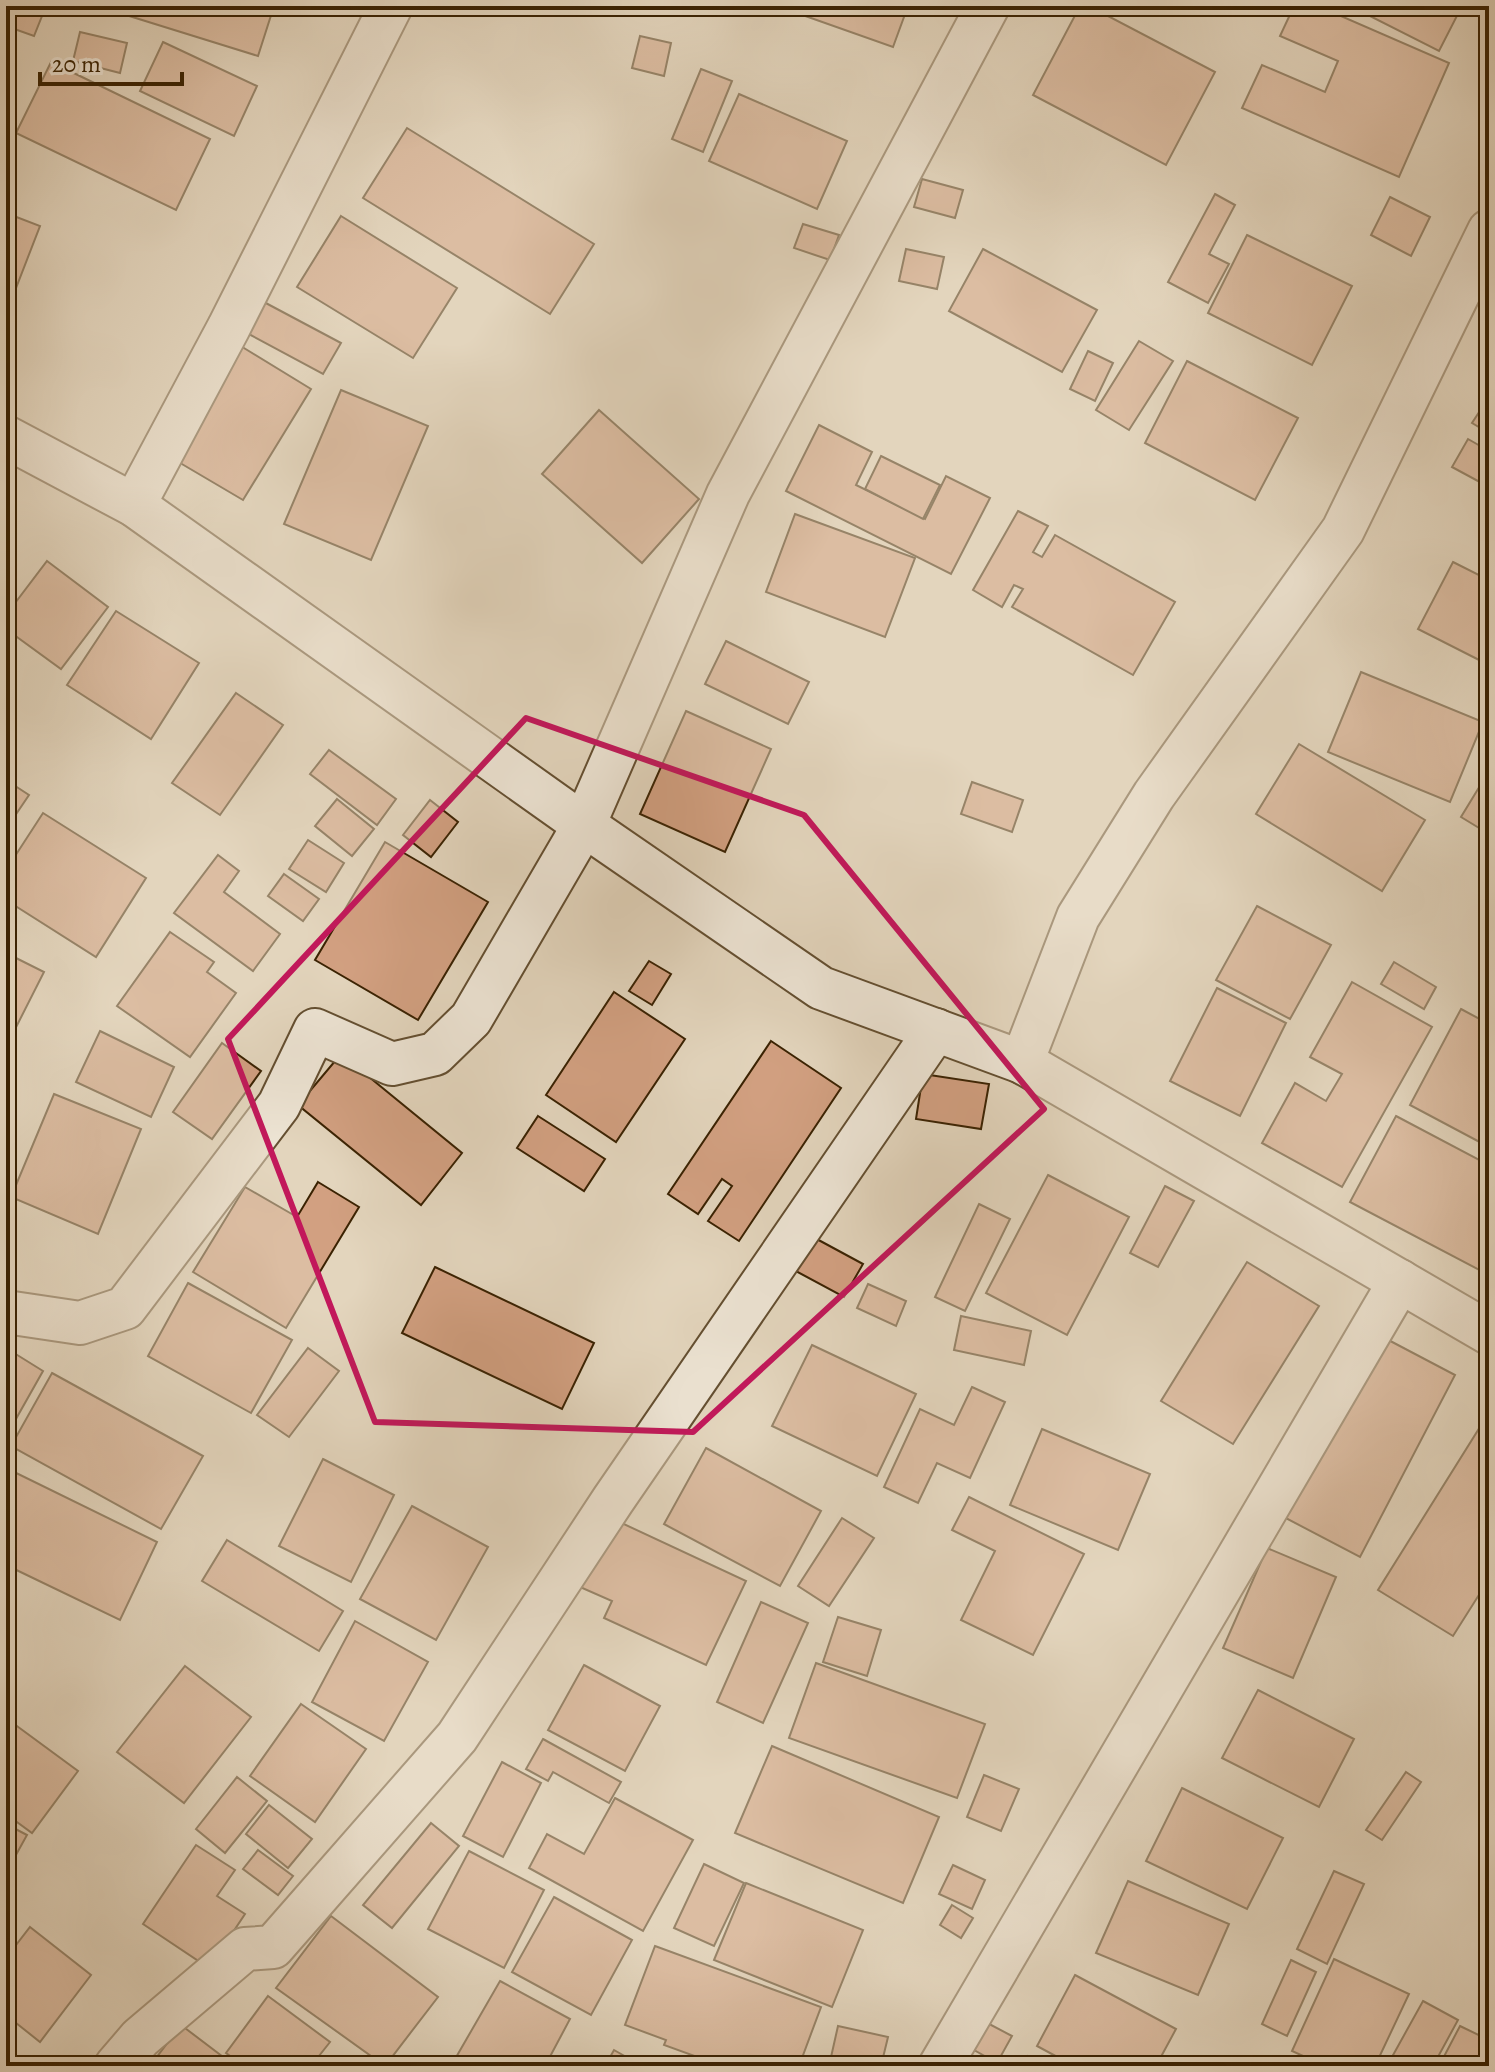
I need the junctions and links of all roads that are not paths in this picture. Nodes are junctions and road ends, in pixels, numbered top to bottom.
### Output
1 (391, 6) edge
2 (988, 6) edge
3 (1489, 231) edge
4 (6, 437) edge
5 (134, 505) junction
6 (584, 825) junction
7 (936, 1030) junction
8 (1022, 1062) junction
9 (1400, 1281) junction
10 (6, 1312) edge
11 (1489, 1333) edge
12 (116, 2066) edge
13 (940, 2066) edge

1 - 5 street
2 - 6 street
3 - 8 street
4 - 5 street
5 - 6 street
6 - 7 street
6 - 10 street
7 - 8 street
7 - 12 street
8 - 9 street
9 - 11 street
9 - 13 street

